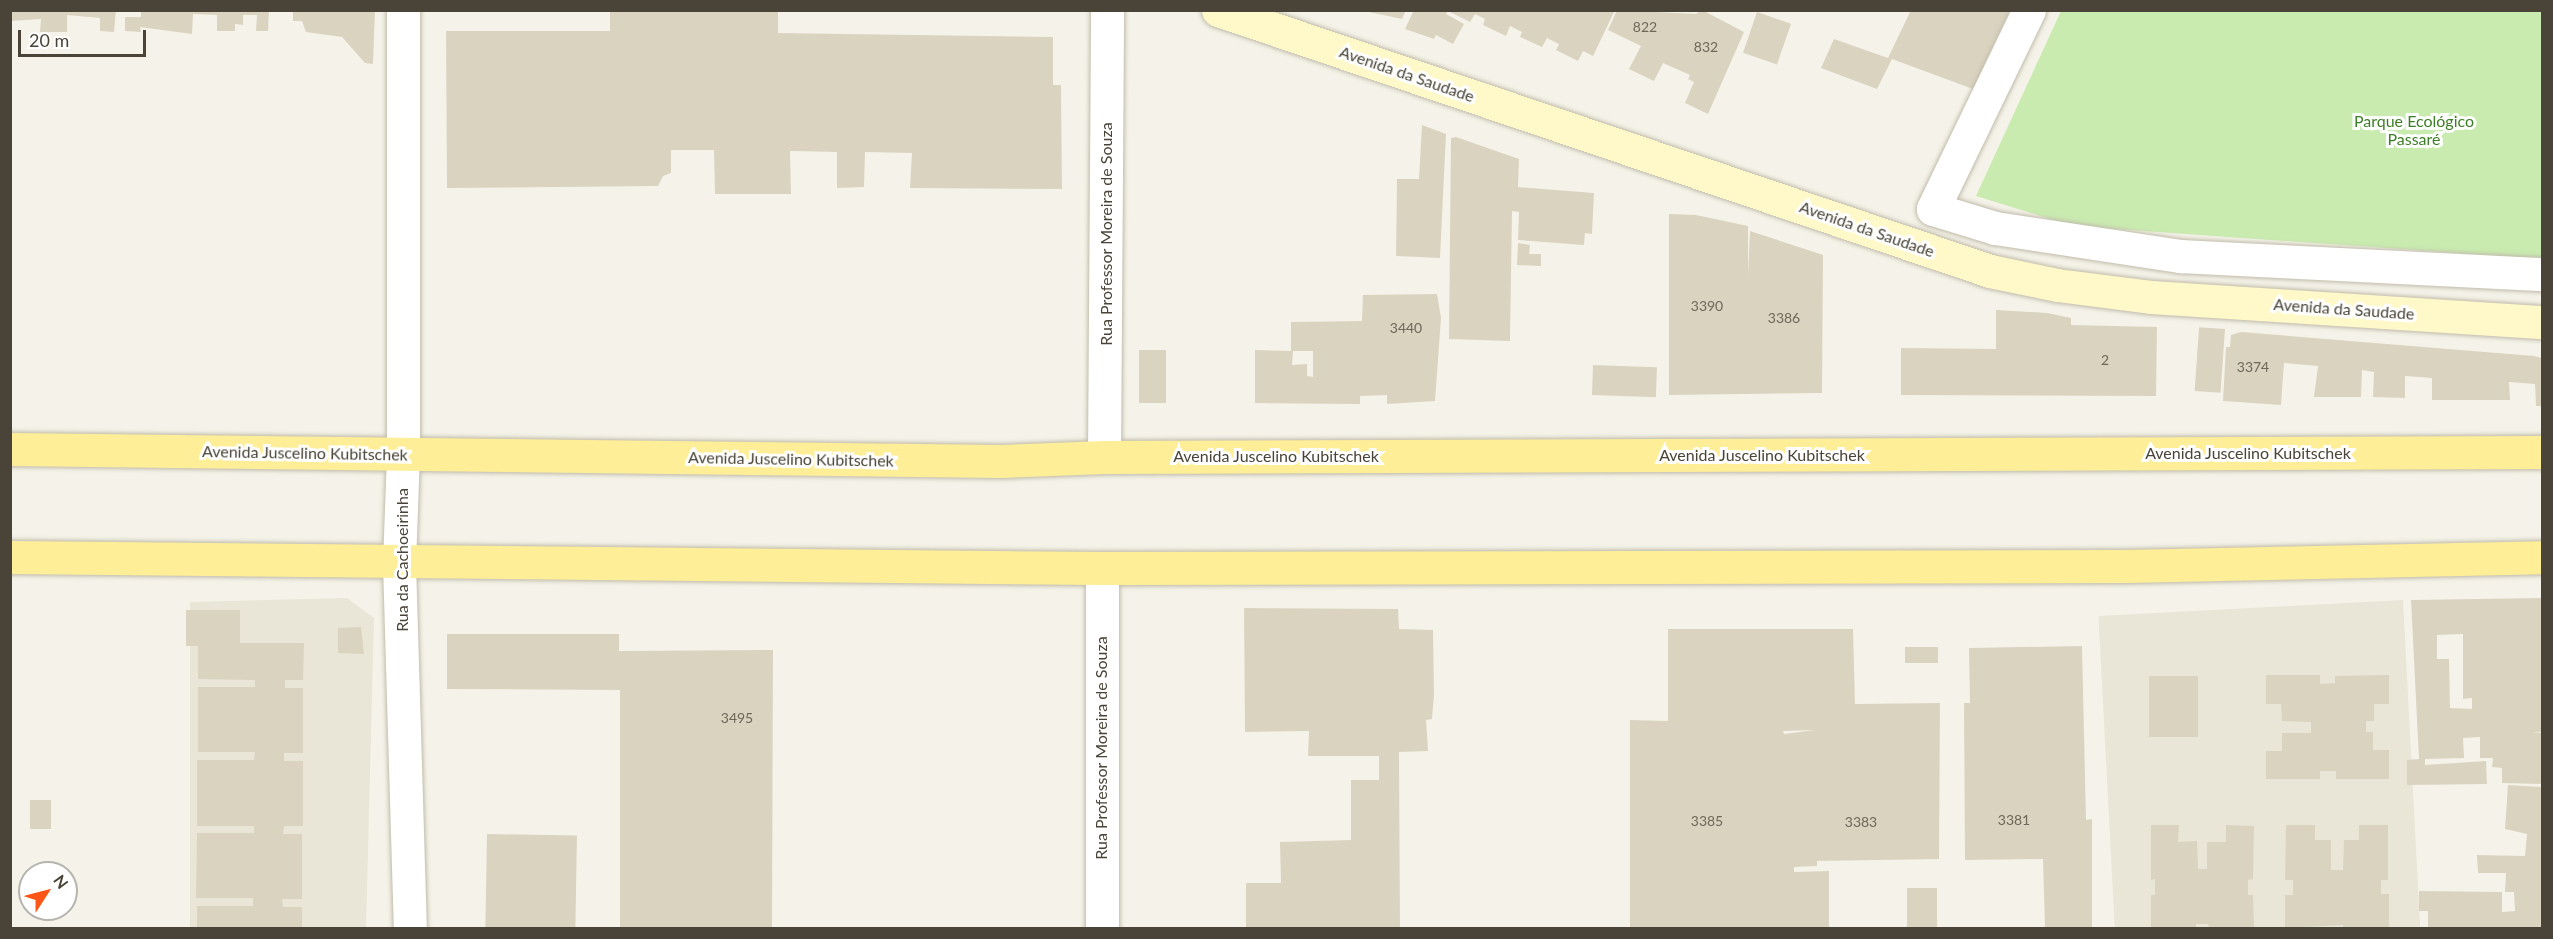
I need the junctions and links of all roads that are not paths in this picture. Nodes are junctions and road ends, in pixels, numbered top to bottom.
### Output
1 (403, 10) edge
2 (1107, 10) edge
3 (1218, 10) edge
4 (2029, 10) edge
5 (2542, 274) edge
6 (2542, 322) edge
7 (10, 449) edge
8 (2542, 452) edge
9 (403, 454) junction
10 (1104, 457) junction
11 (10, 557) edge
12 (2542, 557) edge
13 (399, 563) junction
14 (1102, 568) junction
15 (410, 928) edge
16 (1102, 928) edge

1 - 9 street, Rua da Cachoeirinha
2 - 10 street, Rua Professor Moreira de Souza
3 - 6 street, Avenida da Saudade
4 - 5 street
7 - 9 main road, Avenida Juscelino Kubitschek
8 - 10 main road, Avenida Juscelino Kubitschek
9 - 10 main road, Avenida Juscelino Kubitschek
9 - 13 street, Rua da Cachoeirinha
11 - 13 main road
12 - 14 main road
13 - 14 main road
13 - 15 street, Rua da Cachoeirinha
14 - 16 street, Rua Professor Moreira de Souza

